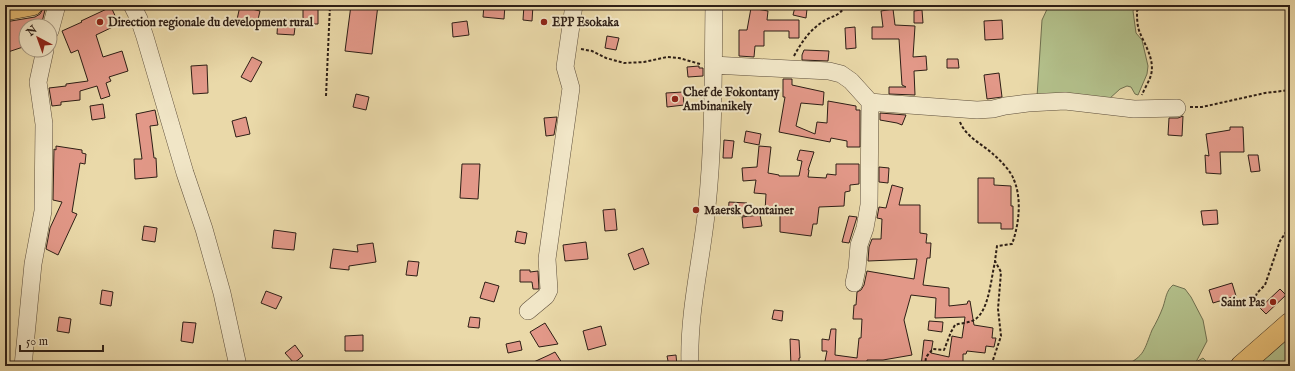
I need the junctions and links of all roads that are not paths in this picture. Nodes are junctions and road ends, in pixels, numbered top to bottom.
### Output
1 (32, 5) edge
2 (57, 5) edge
3 (132, 5) edge
4 (574, 5) edge
5 (714, 5) edge
6 (5, 10) edge
7 (54, 18) edge
8 (43, 58) edge
9 (714, 65) junction
10 (870, 102) junction
11 (1177, 108) road end
12 (854, 283) dead end
13 (528, 311) dead end
14 (1290, 323) edge
15 (23, 366) edge
16 (238, 366) edge
17 (690, 366) edge
18 (1241, 366) edge

1 - 6 main road
2 - 7 street
3 - 16 street
4 - 13 street
5 - 9 street
8 - 15 street
9 - 10 street
9 - 17 street
10 - 11 street
10 - 12 street
14 - 18 main road

